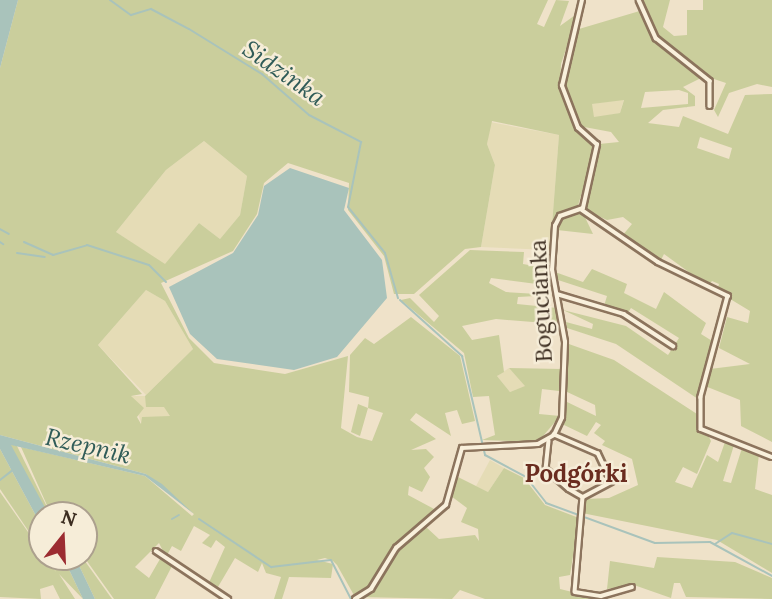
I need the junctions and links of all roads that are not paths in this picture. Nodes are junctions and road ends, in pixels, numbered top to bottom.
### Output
1 (582, 0) edge
2 (639, 0) edge
3 (710, 106) dead end
4 (582, 210) junction
5 (557, 294) junction
6 (673, 346) dead end
7 (554, 435) junction
8 (549, 439) junction
9 (772, 457) edge
10 (583, 497) junction
11 (156, 551) dead end
12 (632, 587) dead end
13 (620, 591) junction
14 (358, 598) edge
15 (228, 599) edge
16 (619, 599) edge

1 - 4 street
2 - 3 street
4 - 5 street, Bogucianka
4 - 9 street
5 - 6 street
5 - 7 street, Bogucianka
7 - 8 street
7 - 10 street
8 - 10 street
8 - 14 street
10 - 13 street
11 - 15 street
12 - 13 street
13 - 16 street

